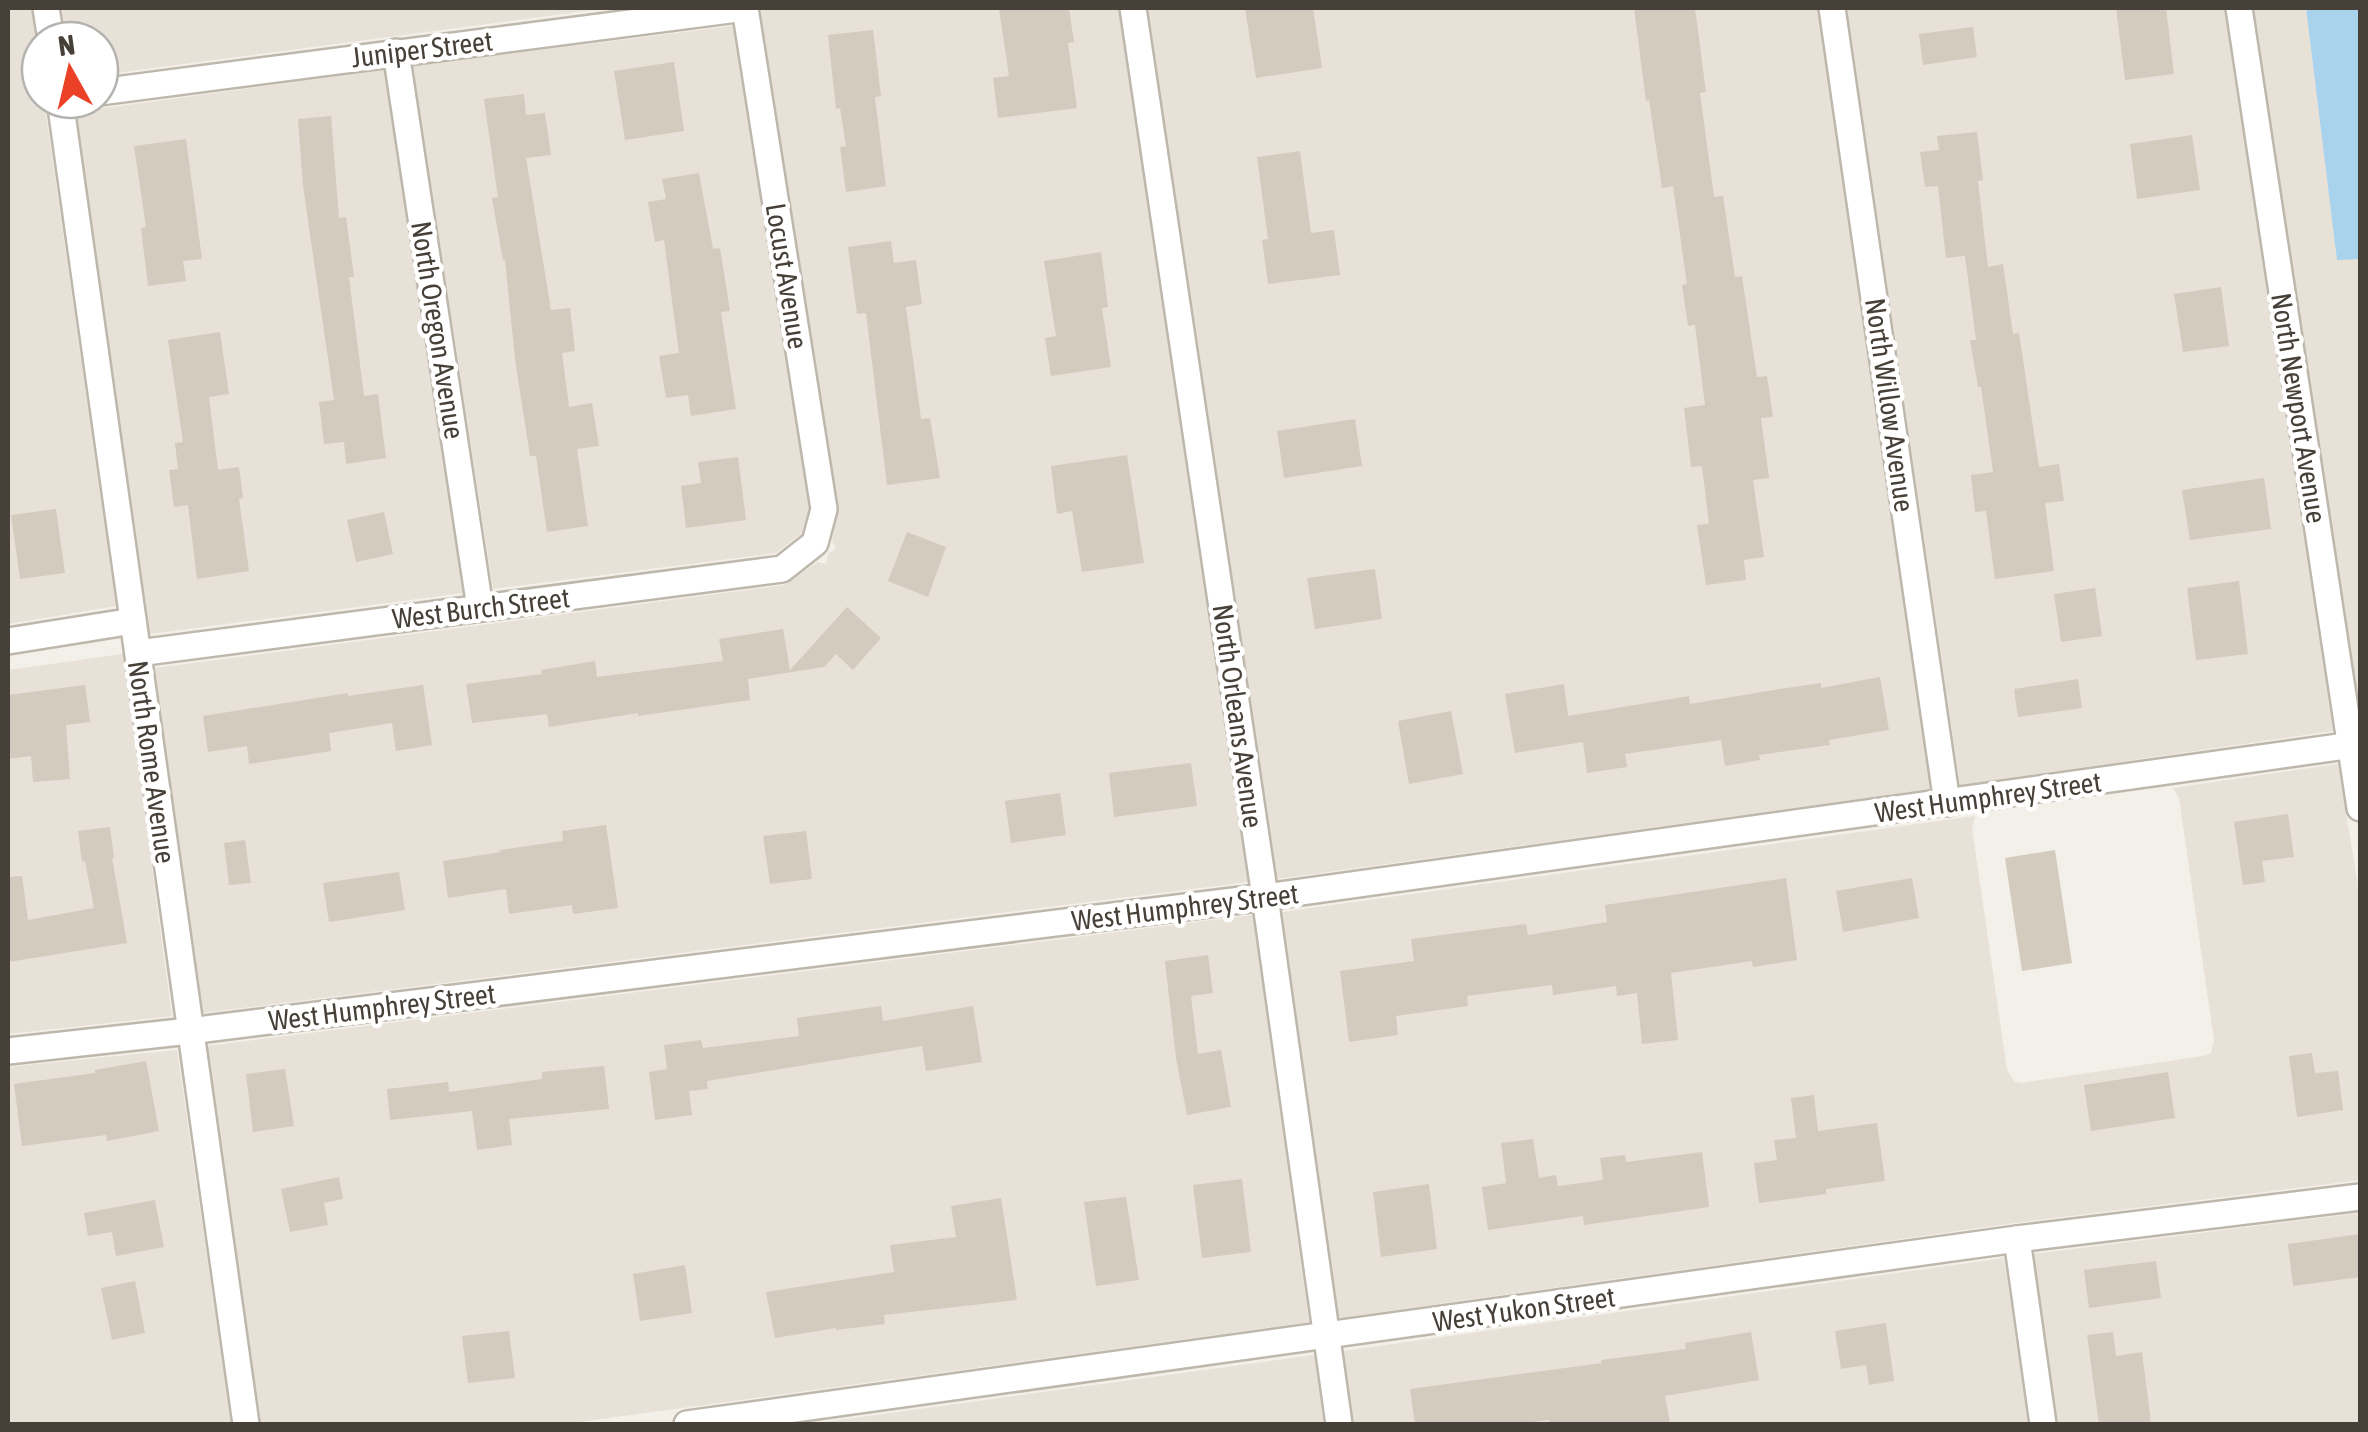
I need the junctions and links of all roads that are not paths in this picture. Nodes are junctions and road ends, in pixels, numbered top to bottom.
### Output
1 (745, 8) edge
2 (1133, 8) edge
3 (1832, 8) edge
4 (2239, 8) edge
5 (396, 52) junction
6 (120, 89) edge
7 (63, 120) edge
8 (816, 543) joint
9 (480, 608) junction
10 (133, 621) junction
11 (8, 641) edge
12 (138, 653) junction
13 (2355, 745) edge
14 (1947, 803) junction
15 (2360, 808) edge
16 (1265, 897) junction
17 (190, 1032) junction
18 (8, 1050) edge
19 (2360, 1197) edge
20 (2017, 1239) junction
21 (1326, 1336) junction
22 (246, 1424) edge
23 (687, 1424) edge
24 (1339, 1424) edge
25 (2043, 1424) edge

1 - 5 street, Juniper Street
1 - 8 street, Locust Avenue
2 - 16 street, North Orleans Avenue
3 - 14 street, North Willow Avenue
4 - 13 street, North Newport Avenue
5 - 6 street, Juniper Street
5 - 9 street, North Oregon Avenue
7 - 10 street, North Rome Avenue
8 - 9 street, West Burch Street
9 - 12 street, West Burch Street
10 - 11 street
10 - 12 street, North Rome Avenue
12 - 17 street, North Rome Avenue
13 - 14 street, West Humphrey Street
13 - 15 street, North Newport Avenue
14 - 16 street, West Humphrey Street
16 - 17 street, West Humphrey Street
16 - 21 street, North Orleans Avenue
17 - 18 street, West Humphrey Street
17 - 22 street, North Rome Avenue
19 - 20 street, West Yukon Street
20 - 21 street, West Yukon Street
20 - 25 street
21 - 23 street, West Yukon Street
21 - 24 street, North Orleans Avenue

